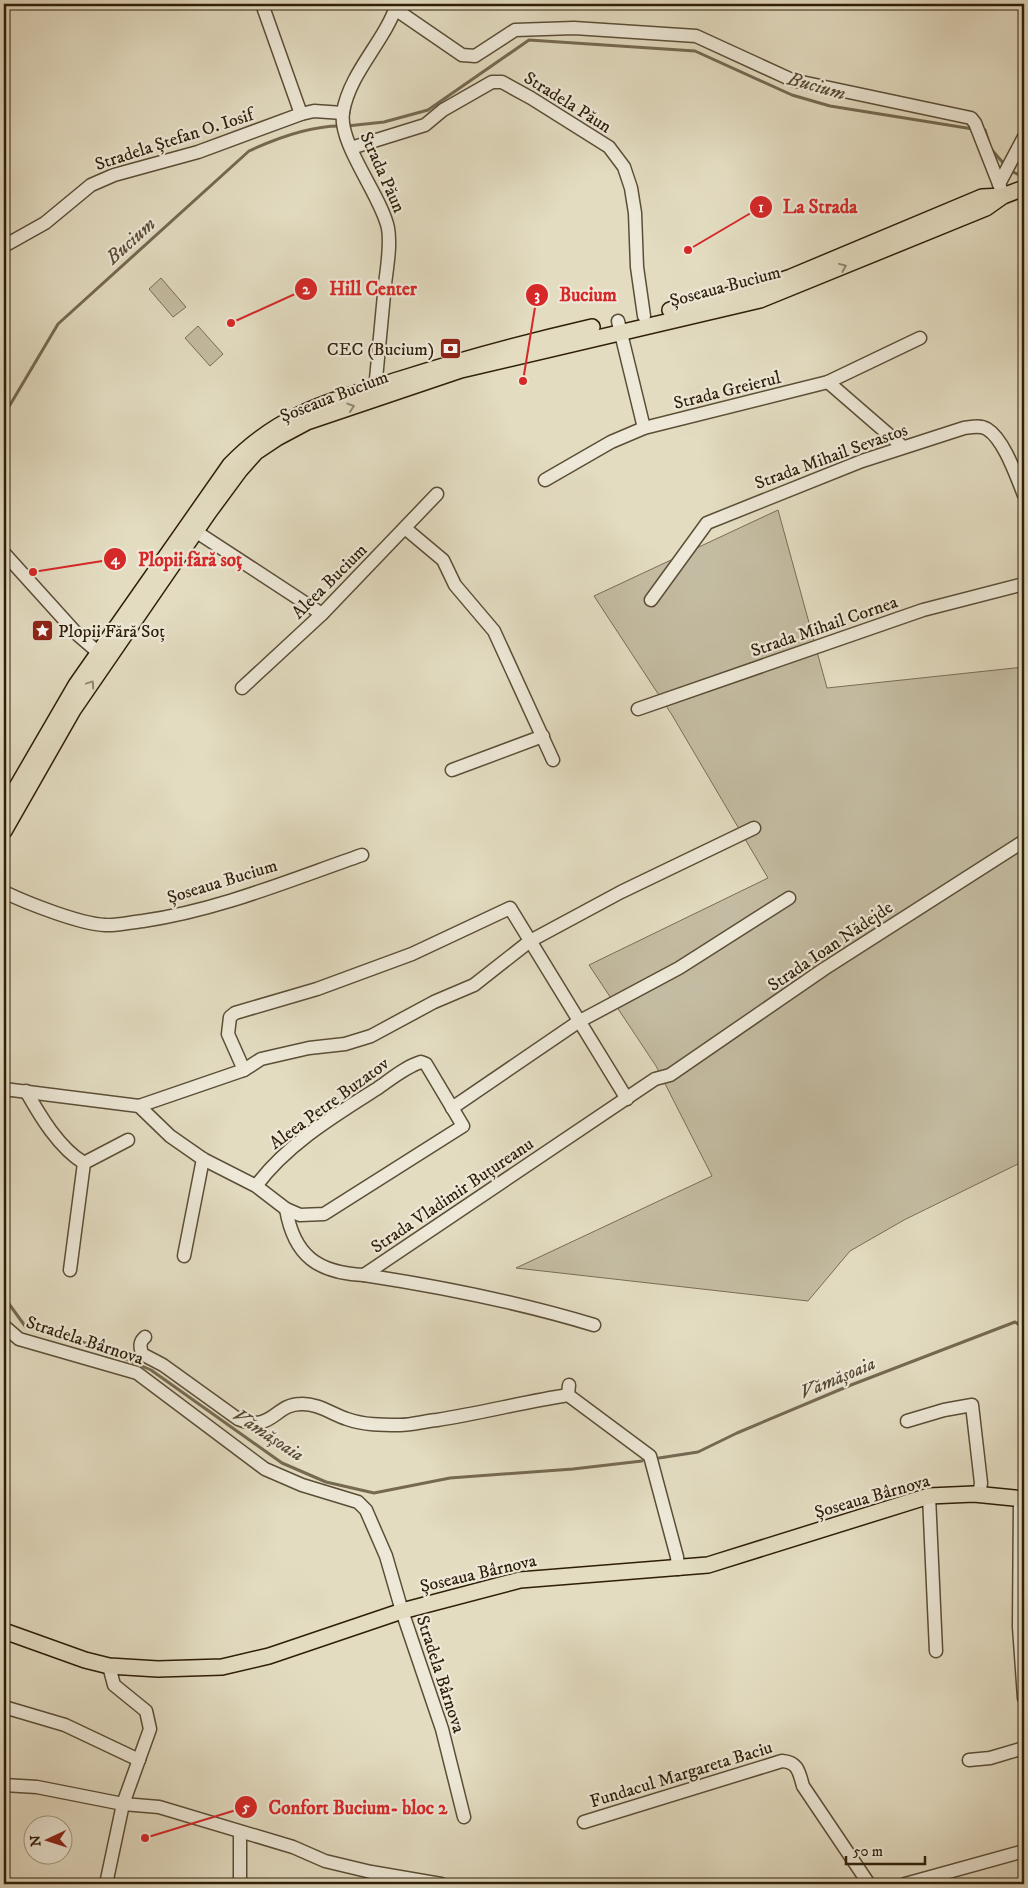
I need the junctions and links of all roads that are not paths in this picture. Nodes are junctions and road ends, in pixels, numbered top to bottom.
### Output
1 (262, 4) edge
2 (396, 7) edge
3 (301, 114) junction
4 (343, 116) junction
5 (1024, 137) edge
6 (351, 148) junction
7 (1024, 188) edge
8 (1001, 190) junction
9 (4, 246) edge
10 (644, 316) junction
11 (619, 326) junction
12 (920, 338) dead end
13 (828, 382) junction
14 (381, 391) junction
15 (644, 428) junction
16 (903, 447) junction
17 (545, 480) dead end
18 (438, 494) dead end
19 (1024, 495) edge
20 (192, 528) junction
21 (406, 529) junction
22 (4, 553) edge
23 (1024, 584) edge
24 (651, 600) dead end
25 (322, 614) junction
26 (103, 657) junction
27 (242, 688) dead end
28 (638, 709) dead end
29 (543, 736) junction
30 (553, 760) dead end
31 (452, 770) dead end
32 (4, 809) edge
33 (754, 828) dead end
34 (4, 831) edge
35 (1024, 841) edge
36 (362, 855) dead end
37 (4, 892) edge
38 (789, 898) dead end
39 (530, 941) junction
40 (578, 1022) junction
41 (244, 1070) junction
42 (655, 1080) joint
43 (4, 1089) edge
44 (26, 1090) junction
45 (627, 1099) junction
46 (139, 1106) junction
47 (452, 1108) junction
48 (128, 1140) dead end
49 (202, 1159) junction
50 (84, 1163) junction
51 (256, 1186) junction
52 (286, 1210) junction
53 (184, 1256) dead end
54 (70, 1270) dead end
55 (364, 1275) junction
56 (594, 1325) dead end
57 (4, 1326) edge
58 (145, 1337) dead end
59 (907, 1422) dead end
60 (979, 1495) junction
61 (929, 1496) junction
62 (1022, 1499) edge
63 (678, 1569) junction
64 (402, 1611) junction
65 (4, 1631) edge
66 (936, 1651) dead end
67 (109, 1666) junction
68 (1024, 1698) edge
69 (4, 1707) edge
70 (1024, 1748) edge
71 (139, 1760) junction
72 (969, 1760) dead end
73 (4, 1785) edge
74 (123, 1804) junction
75 (464, 1817) dead end
76 (584, 1822) dead end
77 (240, 1832) junction
78 (1024, 1851) edge
79 (240, 1883) dead end
80 (106, 1884) edge
81 (441, 1884) edge
82 (868, 1884) edge
83 (905, 1884) edge

1 - 3 street
2 - 4 street
2 - 8 street
3 - 4 street, Stradela Ștefan O. Iosif
3 - 9 street, Stradela Ștefan O. Iosif
4 - 6 street, Strada Păun
5 - 8 street
6 - 10 street, Stradela Păun
6 - 14 street, Strada Păun
7 - 8 main road, Șoseaua Bucium
8 - 10 main road, Șoseaua Bucium
11 -> 8 main road, Șoseaua Bucium
10 - 11 main road, Șoseaua Bucium
11 - 14 main road, Șoseaua Bucium
11 - 15 street
12 - 13 street, Strada Greierul
13 - 15 street, Strada Greierul
13 - 16 street
14 - 20 main road, Șoseaua Bucium
15 - 17 street, Strada Greierul
16 - 19 street, Strada Mihail Sevastos
16 - 24 street, Strada Mihail Sevastos
18 - 21 street, Aleea Bucium
20 - 25 street
20 - 26 main road, Șoseaua Bucium
21 - 25 street, Aleea Bucium
21 - 29 street
22 - 26 street
23 - 28 street, Strada Mihail Cornea
25 - 27 street, Aleea Bucium
26 - 32 main road, Șoseaua Bucium
34 -> 26 main road, Șoseaua Bucium
29 - 30 street
29 - 31 street
33 - 39 street
35 - 42 street, Strada Ioan Nădejde
36 - 37 street, Șoseaua Bucium
38 - 40 street
39 - 40 street
39 - 41 street
39 - 41 street
40 - 45 street
40 - 47 street
41 - 46 street
42 - 45 street, Strada Vladimir Buțureanu
43 - 44 street
44 - 46 street
44 - 50 street
45 - 55 street, Strada Vladimir Buțureanu
46 - 49 street
47 - 51 street, Aleea Petre Buzatov
47 - 52 street
48 - 50 street
49 - 51 street
49 - 53 street
50 - 54 street
51 - 52 street
52 - 55 street, Strada Vladimir Buțureanu
55 - 56 street
57 - 64 street, Stradela Bârnova
58 - 63 street
59 - 60 street
60 - 61 main road, Șoseaua Bârnova
60 - 62 main road, Șoseaua Bârnova
61 - 63 main road, Șoseaua Bârnova
61 - 66 street
62 - 68 street
63 - 64 main road, Șoseaua Bârnova
64 - 67 main road, Șoseaua Bârnova
64 - 75 street, Stradela Bârnova
65 - 67 main road, Șoseaua Bârnova
67 - 71 street
69 - 71 street
70 - 72 street
71 - 74 street
73 - 74 street
74 - 77 street
74 - 80 street
76 - 82 street, Fundacul Margareta Baciu
77 - 79 street
77 - 81 street
78 - 83 street

